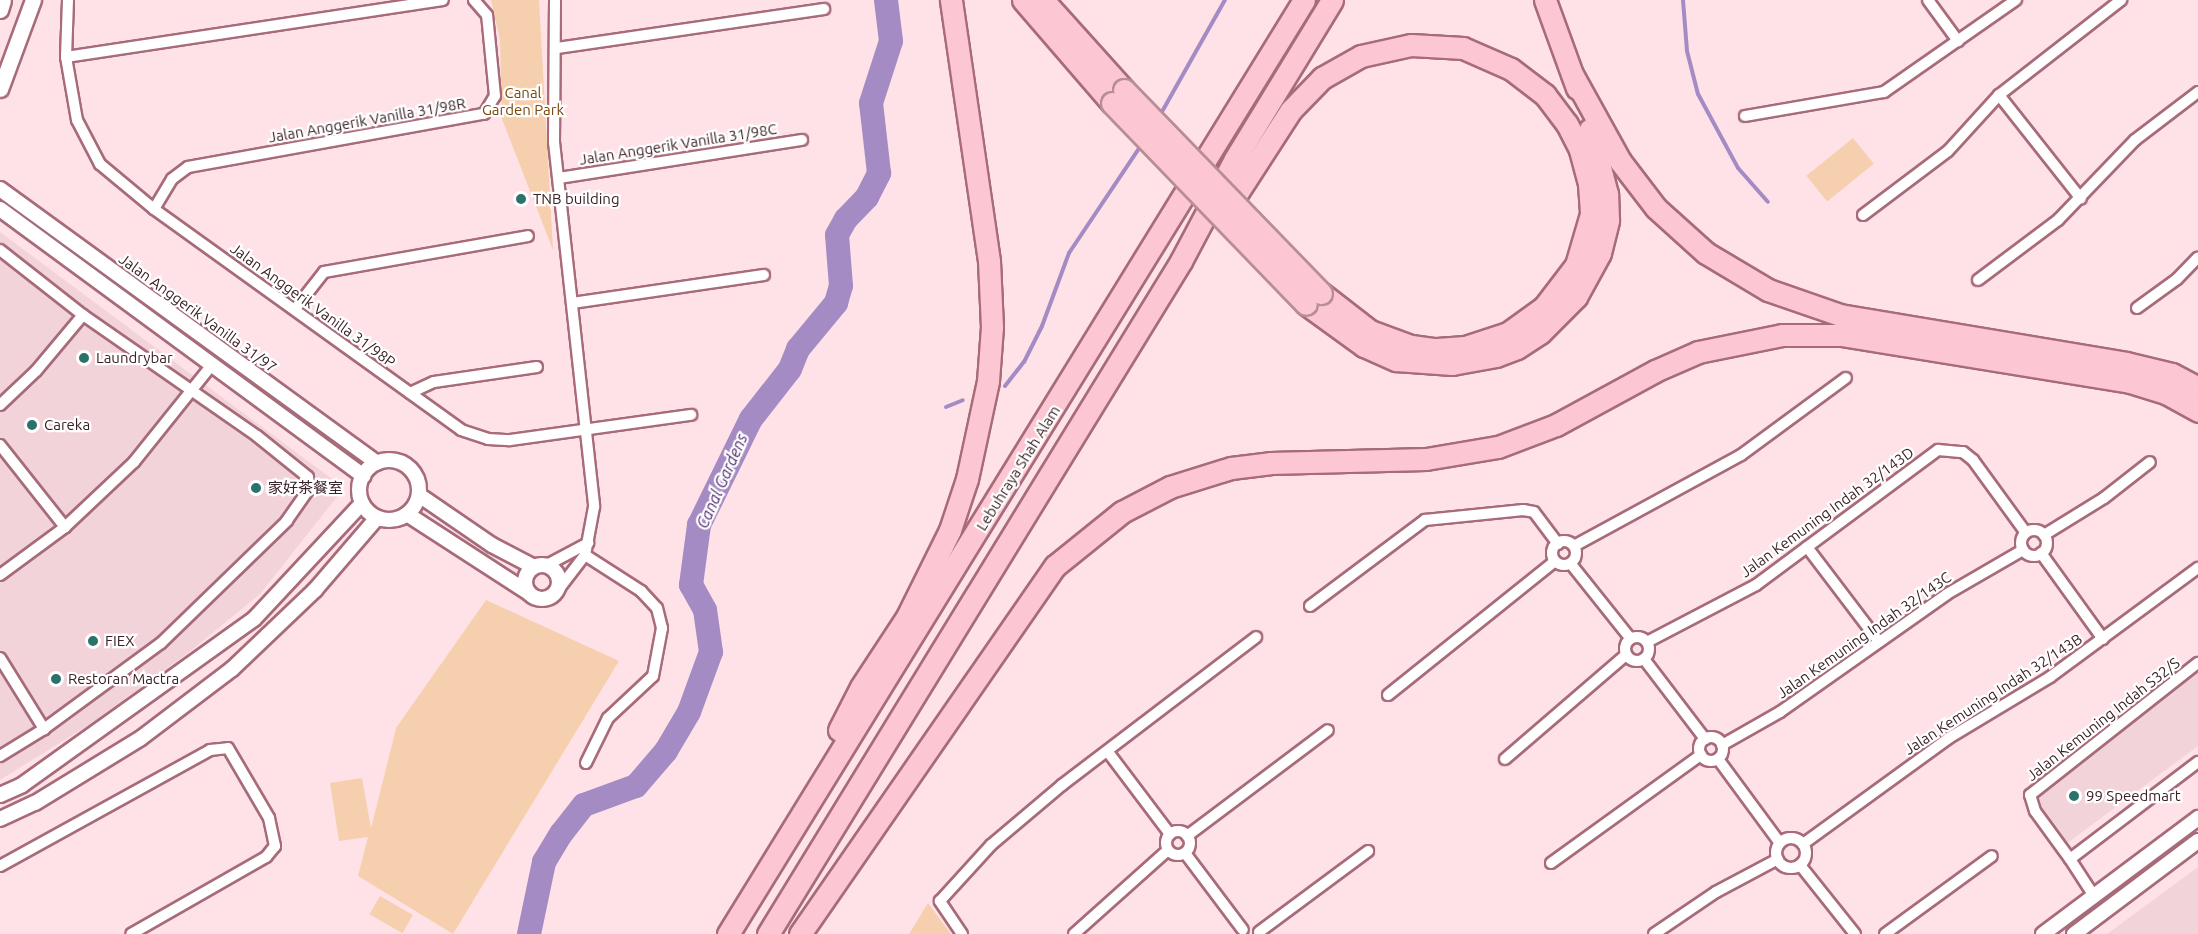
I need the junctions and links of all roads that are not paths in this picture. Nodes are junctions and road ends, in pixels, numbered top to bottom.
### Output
1 (3, 0) edge
2 (33, 0) edge
3 (68, 0) edge
4 (443, 0) edge
5 (474, 0) edge
6 (555, 0) edge
7 (951, 0) edge
8 (1023, 0) edge
9 (1043, 0) edge
10 (1304, 0) edge
11 (1332, 0) edge
12 (1545, 0) edge
13 (1928, 0) edge
14 (2016, 0) edge
15 (2121, 0) edge
16 (824, 9) dead end
17 (0, 10) edge
18 (1958, 41) junction
19 (557, 48) junction
20 (66, 57) junction
21 (1572, 75) junction
22 (0, 89) edge
23 (2198, 92) edge
24 (1999, 95) junction
25 (1118, 96) junction
26 (1745, 116) dead end
27 (802, 140) dead end
28 (558, 178) junction
29 (0, 189) edge
30 (2080, 199) junction
31 (0, 209) edge
32 (154, 209) junction
33 (1863, 214) dead end
34 (528, 236) dead end
35 (0, 250) edge
36 (2198, 257) edge
37 (1181, 261) junction
38 (764, 275) dead end
39 (1978, 280) dead end
40 (1314, 299) junction
41 (572, 303) junction
42 (2138, 308) dead end
43 (295, 309) junction
44 (83, 315) junction
45 (211, 366) junction
46 (537, 367) dead end
47 (1846, 378) dead end
48 (2198, 388) edge
49 (193, 389) junction
50 (410, 393) junction
51 (0, 405) edge
52 (2198, 411) edge
53 (690, 415) dead end
54 (586, 429) junction
55 (0, 445) edge
56 (2150, 462) dead end
57 (377, 463) junction
58 (363, 476) junction
59 (419, 495) junction
60 (362, 503) junction
61 (407, 514) junction
62 (377, 518) junction
63 (65, 527) junction
64 (2026, 532) junction
65 (2044, 535) junction
66 (588, 543) junction
67 (1558, 544) junction
68 (1574, 546) junction
69 (1807, 547) junction
70 (2023, 550) junction
71 (2041, 554) junction
72 (585, 555) junction
73 (1555, 561) junction
74 (1571, 564) junction
75 (540, 566) junction
76 (2198, 568) edge
77 (0, 574) edge
78 (558, 590) junction
79 (529, 593) junction
80 (1310, 606) dead end
81 (1256, 637) dead end
82 (1630, 638) junction
83 (2103, 639) junction
84 (1647, 642) junction
85 (1879, 642) junction
86 (1626, 655) junction
87 (0, 658) edge
88 (1644, 659) junction
89 (2198, 663) edge
90 (1388, 695) dead end
91 (45, 729) junction
92 (1328, 730) dead end
93 (1705, 740) junction
94 (1722, 745) junction
95 (1108, 753) junction
96 (1701, 754) junction
97 (0, 756) edge
98 (1505, 759) dead end
99 (1718, 759) junction
100 (2198, 762) edge
101 (586, 763) dead end
102 (0, 795) edge
103 (2198, 818) edge
104 (0, 819) edge
105 (794, 822) junction
106 (1170, 834) junction
107 (1187, 836) junction
108 (2198, 841) edge
109 (1780, 843) junction
110 (1803, 844) junction
111 (1168, 850) junction
112 (1368, 851) dead end
113 (1185, 853) junction
114 (1992, 856) dead end
115 (1778, 859) junction
116 (2070, 859) junction
117 (1551, 862) dead end
118 (1800, 865) junction
119 (0, 866) edge
120 (2094, 896) junction
121 (1241, 932) edge
122 (1260, 933) edge
123 (131, 934) edge
124 (728, 934) edge
125 (768, 934) edge
126 (800, 934) edge
127 (962, 934) edge
128 (1074, 934) edge
129 (1654, 934) edge
130 (1855, 934) edge
131 (1885, 934) edge
132 (2043, 934) edge
133 (2074, 934) edge

1 - 17 main road
2 - 22 main road
3 - 20 street, Jalan Anggerik Vanilla 31/98P
4 - 20 street
5 - 32 street, Jalan Anggerik Vanilla 31/98R
6 - 19 street
7 - 105 highway
8 - 25 highway
9 - 25 highway
10 - 105 highway, Lebuhraya Shah Alam
11 - 37 highway, Lebuhraya Shah Alam
12 - 21 highway
13 - 18 street
14 - 18 street
15 - 24 street
16 - 19 street
18 - 26 street
19 - 28 street
20 - 32 street, Jalan Anggerik Vanilla 31/98P
21 - 40 highway
21 - 48 highway
23 - 30 street
24 - 30 street
24 - 33 street
25 - 40 highway, bridge
27 - 28 street, Jalan Anggerik Vanilla 31/98C
28 - 41 street
29 - 57 street, Jalan Anggerik Vanilla 31/97
30 - 39 street
31 - 45 street
32 - 43 street, Jalan Anggerik Vanilla 31/98P
34 - 43 street
35 - 44 street
36 - 42 street
37 - 40 highway
37 - 125 highway, Lebuhraya Shah Alam
38 - 41 street
41 - 54 street
43 - 50 street, Jalan Anggerik Vanilla 31/98P
44 - 49 street
44 - 51 street
45 - 49 street
45 - 58 street
46 - 50 street
47 - 68 street
49 - 63 street
49 - 91 street
50 - 54 street, Jalan Anggerik Vanilla 31/98P
52 - 126 highway
53 - 54 street, Jalan Anggerik Vanilla 31/98P
54 - 66 street
55 - 63 street
56 - 65 street
57 - 58 street
57 - 59 street
58 - 60 street
59 - 61 street
59 - 75 street
60 - 62 street
60 - 102 street
61 - 62 street
61 - 79 street
62 - 104 street
63 - 77 street
64 - 65 street
64 - 69 street, Jalan Kemuning Indah 32/143D
64 - 70 street
65 - 71 street
66 - 72 street
66 - 75 street
67 - 68 street
67 - 73 street
67 - 80 street
68 - 74 street
69 - 84 street, Jalan Kemuning Indah 32/143D
69 - 85 street
70 - 71 street
70 - 85 street, Jalan Kemuning Indah 32/143C
71 - 83 street
72 - 78 street
72 - 101 street
73 - 74 street
73 - 90 street
74 - 82 street
75 - 78 street
75 - 79 street
76 - 83 street, Jalan Kemuning Indah 32/143B
78 - 79 street
81 - 95 street
82 - 84 street
82 - 86 street
83 - 110 street, Jalan Kemuning Indah 32/143B
84 - 88 street
85 - 94 street, Jalan Kemuning Indah 32/143C
86 - 88 street
86 - 98 street
87 - 91 street
88 - 93 street
89 - 116 street, Jalan Kemuning Indah S32/S
91 - 97 street
92 - 107 street
93 - 94 street
93 - 96 street
94 - 99 street
95 - 106 street
95 - 127 street
96 - 99 street
96 - 117 street
99 - 109 street
100 - 116 street
103 - 120 street
105 - 124 highway, Lebuhraya Shah Alam
106 - 107 street
106 - 111 street
107 - 113 street
108 - 133 street
109 - 110 street
109 - 115 street
110 - 118 street
111 - 113 street
111 - 128 street
112 - 122 street
113 - 121 street
114 - 131 street
115 - 118 street
115 - 129 street
116 - 120 street, Jalan Kemuning Indah S32/S
118 - 130 street
119 - 123 street
120 - 132 street
121 - 122 street

